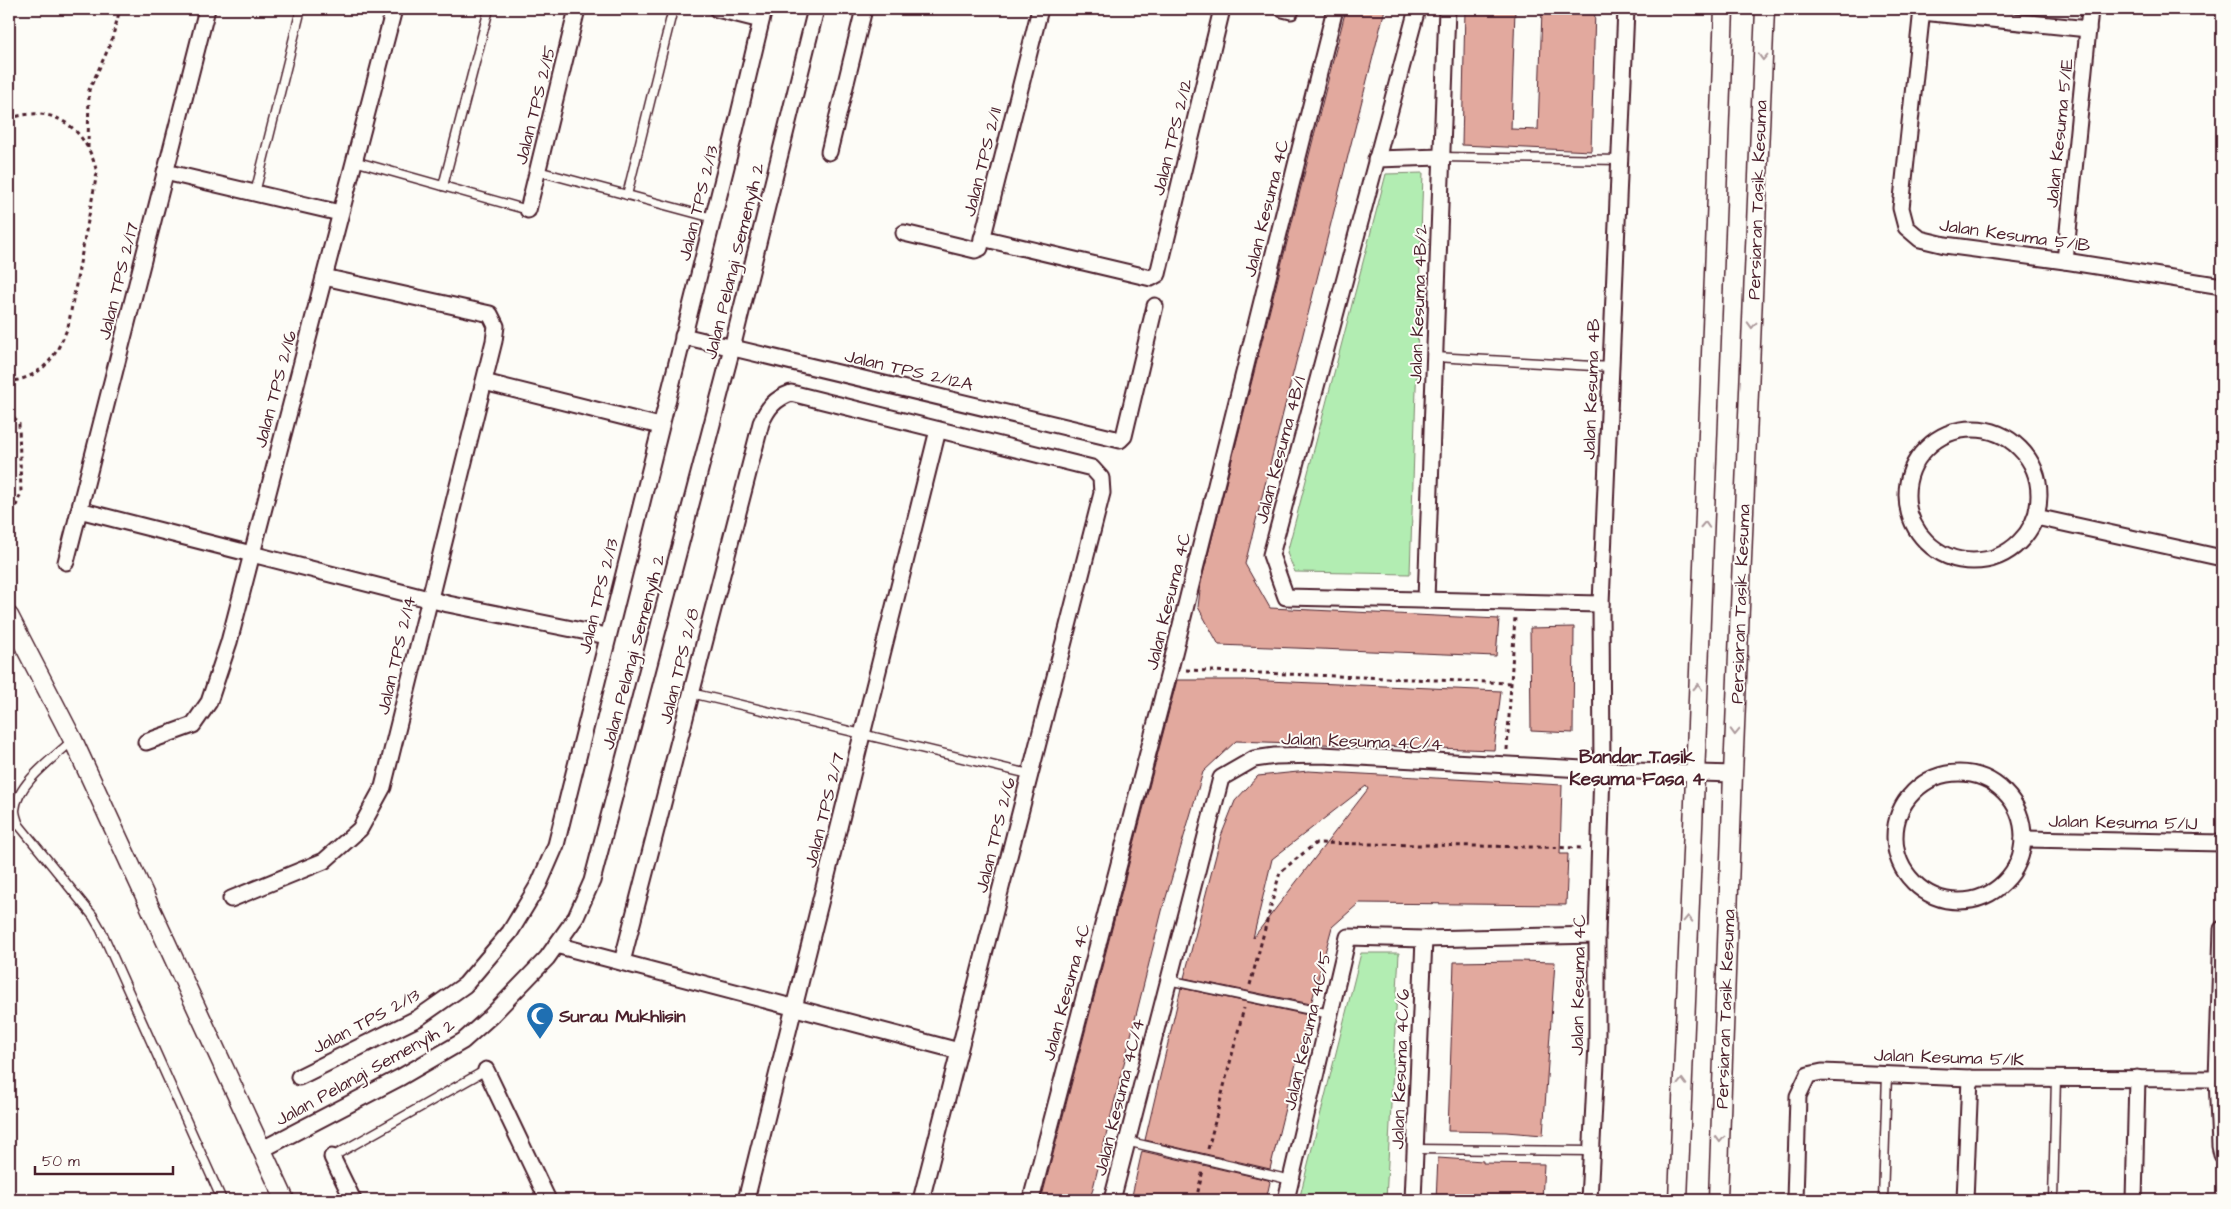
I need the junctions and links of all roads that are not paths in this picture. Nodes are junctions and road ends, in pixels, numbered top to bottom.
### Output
1 (207, 9) edge
2 (301, 9) edge
3 (394, 9) edge
4 (489, 9) edge
5 (577, 9) edge
6 (673, 9) edge
7 (717, 9) edge
8 (816, 9) edge
9 (864, 9) edge
10 (1040, 9) edge
11 (1222, 9) edge
12 (1335, 9) edge
13 (1417, 9) edge
14 (1447, 9) edge
15 (1626, 9) edge
16 (1724, 9) edge
17 (1765, 9) edge
18 (2090, 9) edge
19 (1922, 11) edge
20 (763, 14) edge
21 (2088, 29) junction
22 (829, 152) dead end
23 (1442, 157) junction
24 (1376, 160) junction
25 (1620, 160) junction
26 (354, 161) junction
27 (538, 171) junction
28 (165, 172) junction
29 (443, 186) junction
30 (255, 193) junction
31 (627, 195) junction
32 (528, 210) joint
33 (340, 213) junction
34 (713, 218) junction
35 (904, 233) dead end
36 (982, 238) junction
37 (2065, 261) junction
38 (324, 277) junction
39 (2222, 286) edge
40 (1155, 306) dead end
41 (683, 336) junction
42 (732, 348) junction
43 (1435, 357) junction
44 (1611, 367) junction
45 (484, 382) junction
46 (660, 426) junction
47 (938, 430) junction
48 (79, 510) junction
49 (2036, 517) junction
50 (251, 554) junction
51 (2222, 558) edge
52 (66, 562) dead end
53 (428, 599) junction
54 (1426, 600) junction
55 (1601, 604) junction
56 (9, 616) edge
57 (607, 636) junction
58 (691, 693) junction
59 (862, 734) junction
60 (74, 740) junction
61 (146, 742) dead end
62 (1602, 770) junction
63 (1694, 773) junction
64 (1029, 774) junction
65 (1733, 774) junction
66 (2023, 839) junction
67 (2222, 843) edge
68 (231, 899) dead end
69 (2222, 929) edge
70 (1597, 935) junction
71 (1424, 939) junction
72 (556, 945) junction
73 (622, 962) junction
74 (1168, 980) junction
75 (794, 1008) junction
76 (1330, 1014) junction
77 (959, 1051) junction
78 (486, 1070) joint
79 (1887, 1074) junction
80 (299, 1077) dead end
81 (1970, 1078) junction
82 (2056, 1078) junction
83 (2137, 1078) junction
84 (2217, 1079) junction
85 (1126, 1141) junction
86 (1415, 1149) junction
87 (261, 1150) junction
88 (1591, 1151) junction
89 (2222, 1155) edge
90 (332, 1157) joint
91 (1291, 1180) junction
92 (222, 1200) edge
93 (285, 1200) edge
94 (354, 1200) edge
95 (548, 1200) edge
96 (746, 1200) edge
97 (921, 1200) edge
98 (1031, 1200) edge
99 (1112, 1200) edge
100 (1286, 1200) edge
101 (1413, 1200) edge
102 (1589, 1200) edge
103 (1678, 1200) edge
104 (1718, 1200) edge
105 (1795, 1200) edge
106 (1883, 1200) edge
107 (1966, 1200) edge
108 (2053, 1200) edge
109 (2134, 1200) edge

1 - 28 street, Jalan TPS 2/17
2 - 30 lane
3 - 26 street, Jalan TPS 2/16
4 - 29 lane
5 - 27 street, Jalan TPS 2/15
6 - 31 lane
7 - 20 street
8 - 42 street, Jalan Pelangi Semenyih 2
9 - 22 street
10 - 36 street, Jalan TPS 2/11
11 - 36 street, Jalan TPS 2/12
12 - 98 street, Jalan Kesuma 4C
13 - 24 street, Jalan Kesuma 4B/1
14 - 23 street, Jalan Kesuma 4B/2
15 - 25 street, Jalan Kesuma 4B
63 -> 16 street
17 -> 65 street, Persiaran Tasik Kesuma
18 - 21 street, Jalan Kesuma 5/1E
19 - 21 street
19 - 37 street, Jalan Kesuma 5/1B
20 - 34 street, Jalan TPS 2/13
21 - 37 street, Jalan Kesuma 5/1E
23 - 24 street
23 - 25 lane
23 - 43 street, Jalan Kesuma 4B/2
24 - 54 street, Jalan Kesuma 4B/1
25 - 44 street, Jalan Kesuma 4B
26 - 29 lane
26 - 33 street, Jalan TPS 2/16
27 - 31 lane
27 - 32 street, Jalan TPS 2/15
28 - 30 street
28 - 48 street, Jalan TPS 2/17
29 - 32 lane
30 - 33 street
31 - 34 lane
33 - 38 street, Jalan TPS 2/16
34 - 41 street, Jalan TPS 2/13
35 - 36 street, Jalan TPS 2/11
37 - 39 street, Jalan Kesuma 5/1B
38 - 45 street, Jalan TPS 2/14
38 - 50 street, Jalan TPS 2/16
40 - 42 street, Jalan TPS 2/12A
41 - 42 street, Jalan TPS 2/12A
41 - 46 street, Jalan TPS 2/13
42 - 72 street, Jalan Pelangi Semenyih 2
43 - 44 lane
43 - 54 street, Jalan Kesuma 4B/2
44 - 55 street, Jalan Kesuma 4B
45 - 46 street
45 - 53 street, Jalan TPS 2/14
46 - 57 street, Jalan TPS 2/13
47 - 58 street, Jalan TPS 2/8
47 - 59 street, Jalan TPS 2/7
47 - 64 street, Jalan TPS 2/6
48 - 50 street
48 - 52 street, Jalan TPS 2/17
49 - 49 street
49 - 51 street
50 - 53 street
50 - 61 street, Jalan TPS 2/16
53 - 57 street
53 - 68 street, Jalan TPS 2/14
54 - 55 street, Jalan Kesuma 4B/1
55 - 62 street, Jalan Kesuma 4B
56 - 60 street
57 - 80 street, Jalan TPS 2/13
58 - 59 lane
58 - 73 street, Jalan TPS 2/8
59 - 64 lane
59 - 75 street, Jalan TPS 2/7
60 - 87 street
60 - 92 lane
62 - 63 street, Jalan Kesuma 4C/4
62 - 70 street, Jalan Kesuma 4C
62 - 74 street, Jalan Kesuma 4C/4
63 - 65 street, Jalan Kesuma 4C/4
103 -> 63 street
64 - 77 street, Jalan TPS 2/6
65 -> 104 street, Persiaran Tasik Kesuma
66 - 66 street
66 - 67 street, Jalan Kesuma 5/1J
69 - 84 street
70 - 71 street, Jalan Kesuma 4C/5
70 - 88 street, Jalan Kesuma 4C
71 - 76 street, Jalan Kesuma 4C/5
71 - 86 street, Jalan Kesuma 4C/6
72 - 73 street
72 - 87 street, Jalan Pelangi Semenyih 2
73 - 75 street
74 - 76 lane
74 - 85 street, Jalan Kesuma 4C/4
75 - 77 street
75 - 96 street, Jalan TPS 2/7
76 - 91 street, Jalan Kesuma 4C/5
77 - 97 street, Jalan TPS 2/6
78 - 90 lane
78 - 95 street
79 - 81 street, Jalan Kesuma 5/1K
79 - 105 street, Jalan Kesuma 5/1K
79 - 106 lane
81 - 82 street, Jalan Kesuma 5/1K
81 - 107 street
82 - 83 street, Jalan Kesuma 5/1K
82 - 108 lane
83 - 84 street, Jalan Kesuma 5/1K
83 - 109 street
84 - 89 street
85 - 91 lane
85 - 99 street, Jalan Kesuma 4C/4
86 - 88 lane
86 - 101 street, Jalan Kesuma 4C/6
87 - 93 street
88 - 102 street, Jalan Kesuma 4C
90 - 94 street
91 - 100 street, Jalan Kesuma 4C/5

